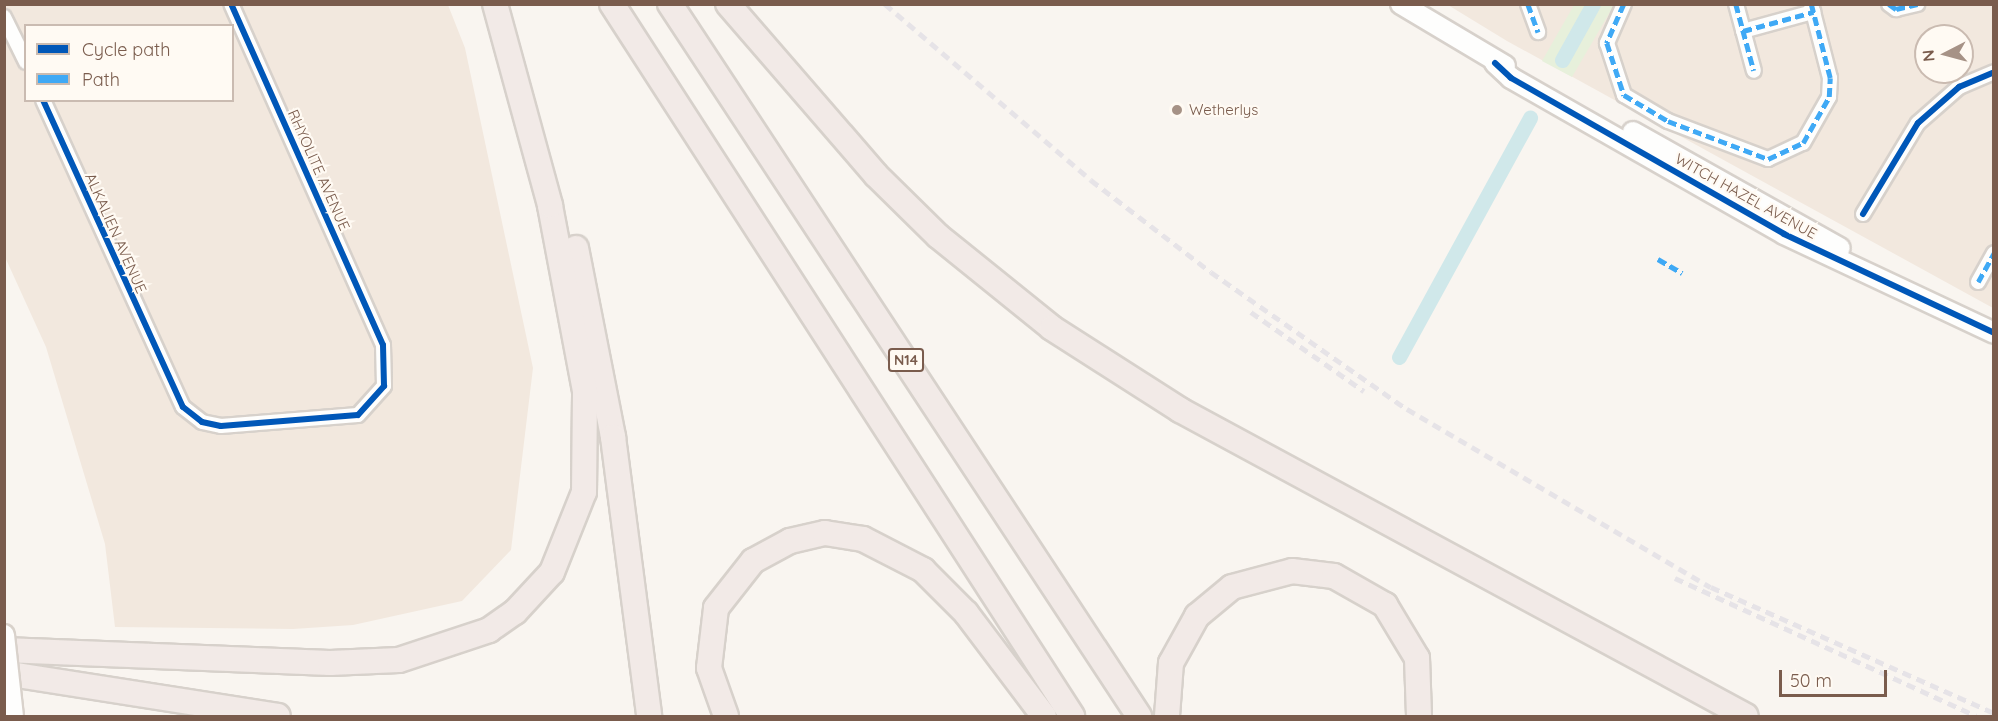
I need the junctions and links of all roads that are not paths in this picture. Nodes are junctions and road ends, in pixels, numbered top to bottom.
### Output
1 (231, 4) edge
2 (495, 4) edge
3 (510, 4) edge
4 (612, 4) edge
5 (670, 4) edge
6 (728, 4) edge
7 (1401, 4) edge
8 (1528, 4) edge
9 (1624, 4) edge
10 (1736, 4) edge
11 (1889, 4) edge
12 (1917, 4) edge
13 (1812, 8) edge
14 (4, 17) edge
15 (1743, 31) junction
16 (1538, 32) dead end
17 (24, 58) edge
18 (1754, 71) dead end
19 (1994, 72) edge
20 (44, 102) edge
21 (1863, 214) dead end
22 (1994, 253) edge
23 (1978, 282) dead end
24 (1969, 324) junction
25 (1994, 333) edge
26 (1994, 343) edge
27 (183, 407) joint
28 (4, 635) edge
29 (4, 650) edge
30 (4, 673) edge
31 (13, 717) edge
32 (278, 717) edge
33 (649, 717) edge
34 (726, 717) edge
35 (1044, 717) edge
36 (1072, 717) edge
37 (1138, 717) edge
38 (1167, 717) edge
39 (1419, 717) edge
40 (1746, 717) edge

1 - 27 street, RHYOLITE AVENUE
2 - 29 highway
3 - 33 highway
4 - 36 highway
5 - 37 highway, N14
6 - 40 highway
7 - 24 street, WITCH HAZEL AVENUE
8 - 16 street
9 - 13 street
10 - 15 street
11 - 12 street
13 - 15 street
14 - 17 street
15 - 18 street
19 - 21 street
20 - 27 street, ALKALIEN AVENUE
22 - 23 street
24 - 25 street, WITCH HAZEL AVENUE
24 - 26 street, WITCH HAZEL AVENUE
28 - 31 street, bridge
30 - 32 highway
34 - 35 highway
38 - 39 highway

